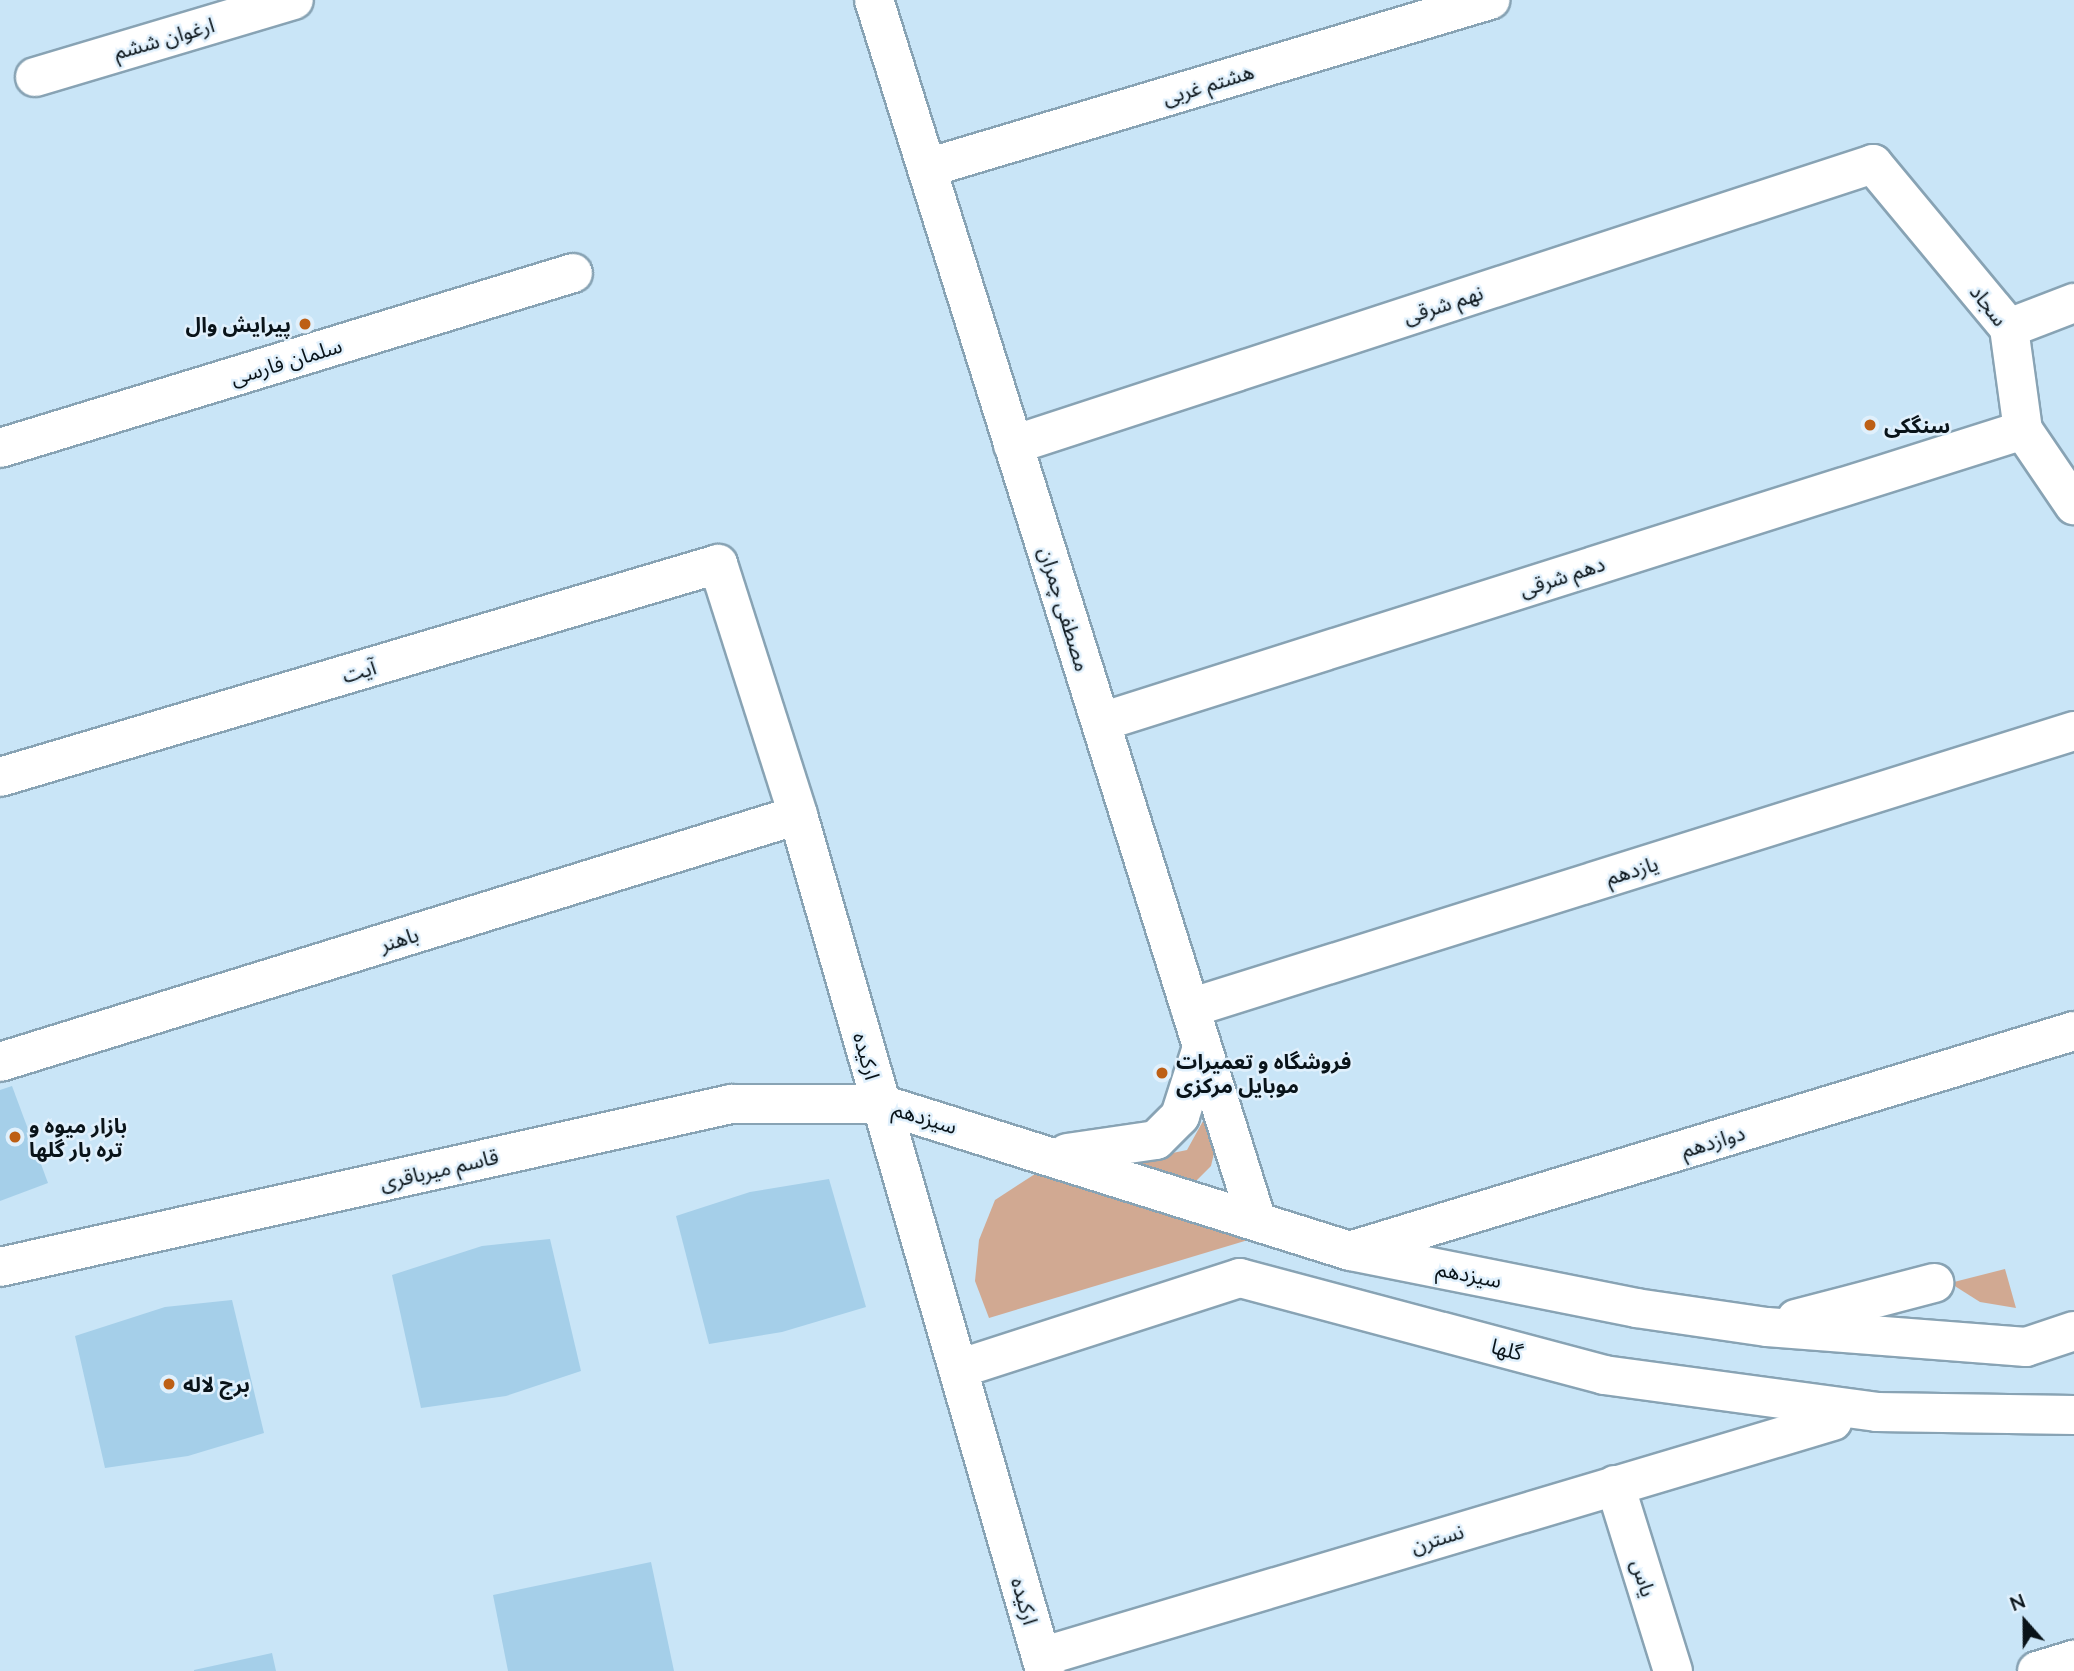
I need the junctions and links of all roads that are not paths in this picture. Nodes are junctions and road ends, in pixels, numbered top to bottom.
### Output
1 (294, 0) edge
2 (874, 0) edge
3 (1490, 0) edge
4 (35, 77) dead end
5 (1873, 164) joint
6 (927, 168) junction
7 (573, 273) dead end
8 (2074, 303) edge
9 (2009, 328) junction
10 (2023, 430) junction
11 (1013, 444) junction
12 (0, 449) edge
13 (2074, 505) edge
14 (718, 564) joint
15 (1101, 722) junction
16 (2074, 731) edge
17 (0, 777) edge
18 (798, 816) junction
19 (1190, 1008) junction
20 (2074, 1031) edge
21 (1202, 1047) junction
22 (0, 1062) edge
23 (881, 1104) junction
24 (1042, 1153) junction
25 (1256, 1219) junction
26 (1351, 1251) junction
27 (0, 1268) edge
28 (1934, 1283) dead end
29 (1767, 1327) junction
30 (2074, 1331) edge
31 (958, 1369) junction
32 (2074, 1415) edge
33 (1833, 1421) dead end
34 (1615, 1485) junction
35 (2074, 1660) edge
36 (1043, 1664) edge
37 (1674, 1671) edge
38 (2037, 1671) edge

1 - 4 street, ارغوان ششم
2 - 6 street, مصطفی چمران
3 - 6 street, هشتم غربی
5 - 9 street, سجاد
5 - 11 street, نهم شرقی
6 - 11 street, مصطفی چمران
7 - 12 street, سلمان فارسی
8 - 9 street
9 - 10 street, سجاد
10 - 13 street, سجاد
10 - 15 street, دهم شرقی
11 - 15 street, مصطفی چمران
14 - 17 street, آیت
14 - 18 street, ارکیده
15 - 19 street, مصطفی چمران
16 - 19 street, یازدهم
18 - 22 street, باهنر
18 - 23 street, ارکیده
19 - 21 street, مصطفی چمران
20 - 26 street, دوازدهم
21 - 24 street
21 - 25 street, مصطفی چمران
23 - 24 street, سیزدهم
23 - 27 street, قاسم میرباقری
23 - 31 street, ارکیده
24 - 25 street, سیزدهم
25 - 26 street, سیزدهم
26 - 29 street, سیزدهم
28 - 29 street
29 - 30 street, سیزدهم
31 - 32 street, گلها
31 - 36 street, ارکیده
33 - 34 street, نسترن
34 - 36 street, نسترن
34 - 37 street, یاس
35 - 38 street

